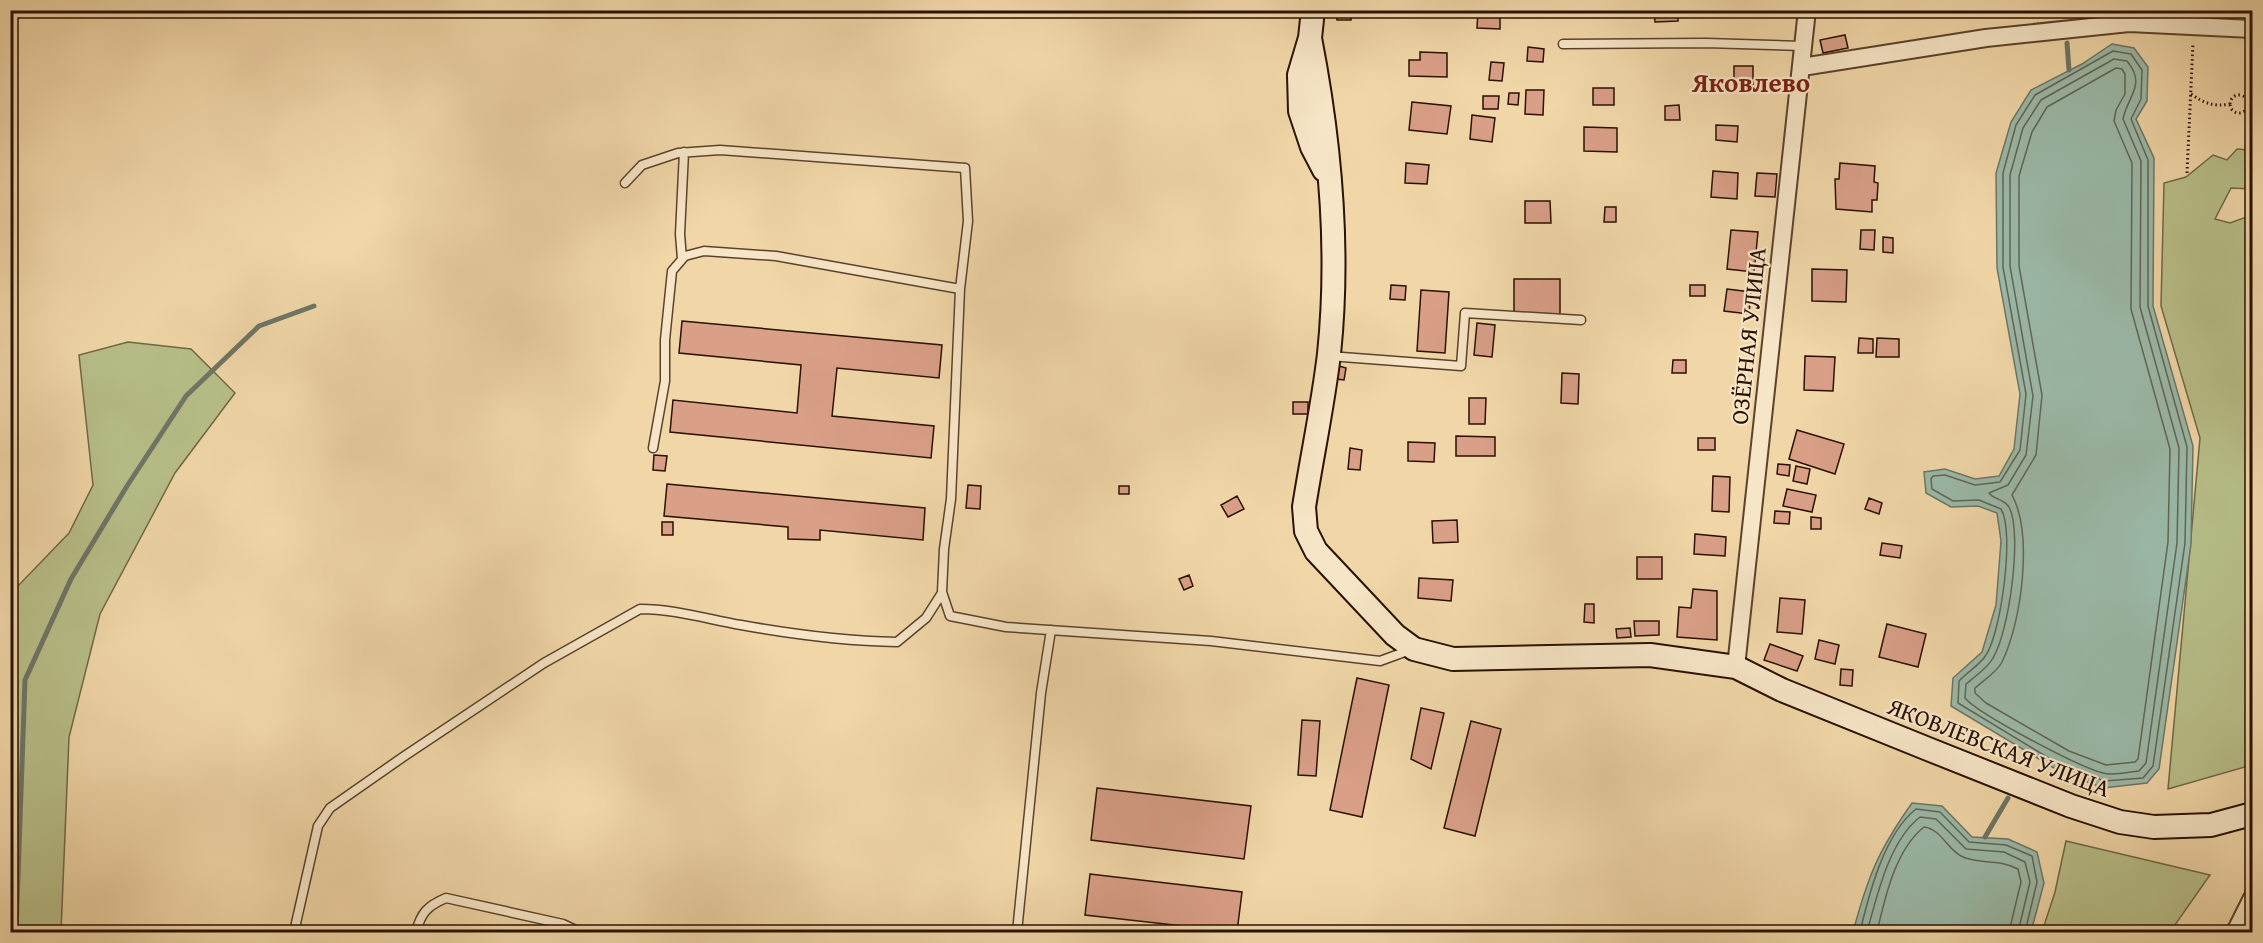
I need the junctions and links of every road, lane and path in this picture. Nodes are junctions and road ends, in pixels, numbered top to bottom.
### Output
1 (1313, 10) edge
2 (1807, 10) edge
3 (2194, 25) junction
4 (2253, 29) edge
5 (1563, 44) dead end
6 (1804, 46) junction
7 (1802, 67) junction
8 (2191, 94) junction
9 (2230, 104) junction
10 (2251, 104) edge
11 (684, 152) junction
12 (2187, 172) dead end
13 (625, 183) dead end
14 (682, 259) junction
15 (960, 289) junction
16 (1581, 320) dead end
17 (1329, 356) junction
18 (653, 448) dead end
19 (942, 592) junction
20 (1051, 630) junction
21 (1414, 649) junction
22 (1737, 667) junction
23 (2253, 814) edge
24 (2253, 898) edge
25 (2236, 932) edge
26 (294, 933) edge
27 (416, 933) edge
28 (580, 933) edge
29 (1017, 933) edge

1 - 17 street
2 - 6 street, ОЗЁРНАЯ УЛИЦА
3 - 4 street
3 - 7 street
3 - 8 path
5 - 6 lane
6 - 7 street, ОЗЁРНАЯ УЛИЦА
7 - 22 street, ОЗЁРНАЯ УЛИЦА
8 - 9 path
8 - 12 path
9 - 10 path
9 - 10 path
11 - 13 lane
11 - 14 lane
11 - 15 lane
14 - 15 lane
14 - 18 lane
15 - 19 lane
16 - 17 lane
17 - 21 street
19 - 20 lane
19 - 26 lane
20 - 21 lane
20 - 29 lane
21 - 22 street, ЯКОВЛЕВСКАЯ УЛИЦА
22 - 23 street, ЯКОВЛЕВСКАЯ УЛИЦА
24 - 25 street
27 - 28 lane

